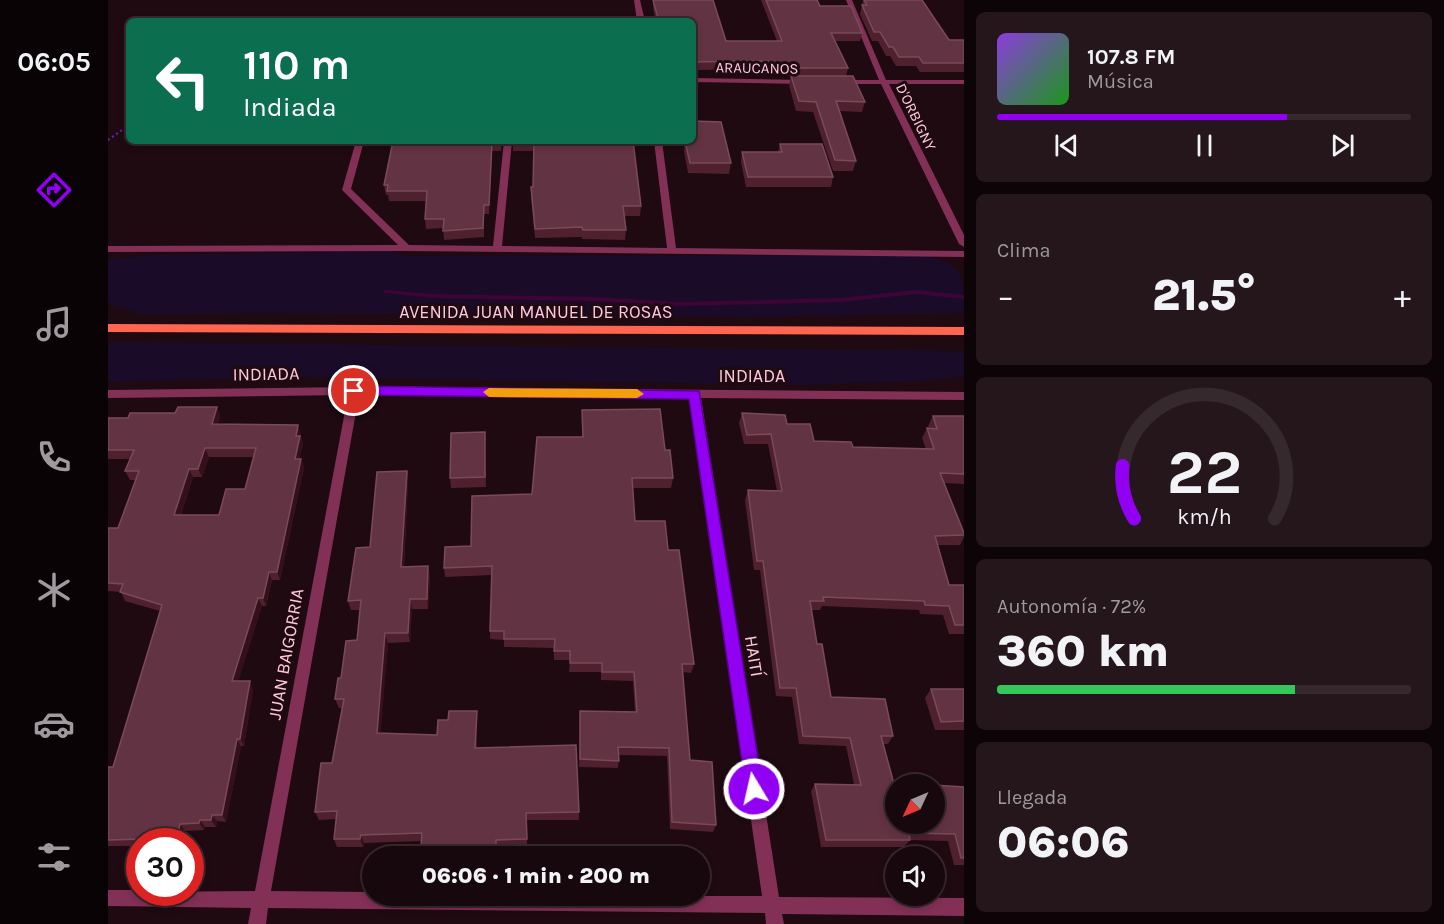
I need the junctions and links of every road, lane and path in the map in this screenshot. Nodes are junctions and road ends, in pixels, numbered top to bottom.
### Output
1 (637, 0) edge
2 (849, 0) edge
3 (640, 18) edge
4 (696, 80) edge
5 (812, 82) edge
6 (824, 82) edge
7 (884, 82) junction
8 (964, 82) edge
9 (126, 127) edge
10 (108, 140) edge
11 (359, 144) edge
12 (508, 144) edge
13 (658, 144) edge
14 (964, 244) edge
15 (406, 248) junction
16 (108, 249) edge
17 (497, 249) junction
18 (672, 250) junction
19 (964, 254) edge
20 (108, 328) edge
21 (964, 332) edge
22 (354, 391) junction
23 (108, 394) edge
24 (695, 394) junction
25 (964, 396) edge
26 (108, 898) edge
27 (261, 899) junction
28 (772, 905) junction
29 (964, 907) edge
30 (257, 924) edge
31 (775, 924) edge

1 - 3 street
2 - 7 street, D'ORBIGNY
4 - 5 street, ARAUCANOS
6 - 7 street, ARAUCANOS
7 - 8 street, ARAUCANOS
7 - 14 street, D'ORBIGNY
9 - 10 path
11 - 15 street
12 - 17 street
13 - 18 street
15 - 16 street
15 - 17 street
17 - 18 street
18 - 19 street
20 - 21 main road, AVENIDA JUAN MANUEL DE ROSAS
22 - 23 street, INDIADA
22 - 24 street, INDIADA
22 - 27 street, JUAN BAIGORRIA
24 - 25 street, INDIADA
24 - 28 street, HAITÍ
26 - 27 street
27 - 28 street
27 - 30 street, JUAN BAIGORRIA
28 - 29 street
28 - 31 street, HAITÍ

